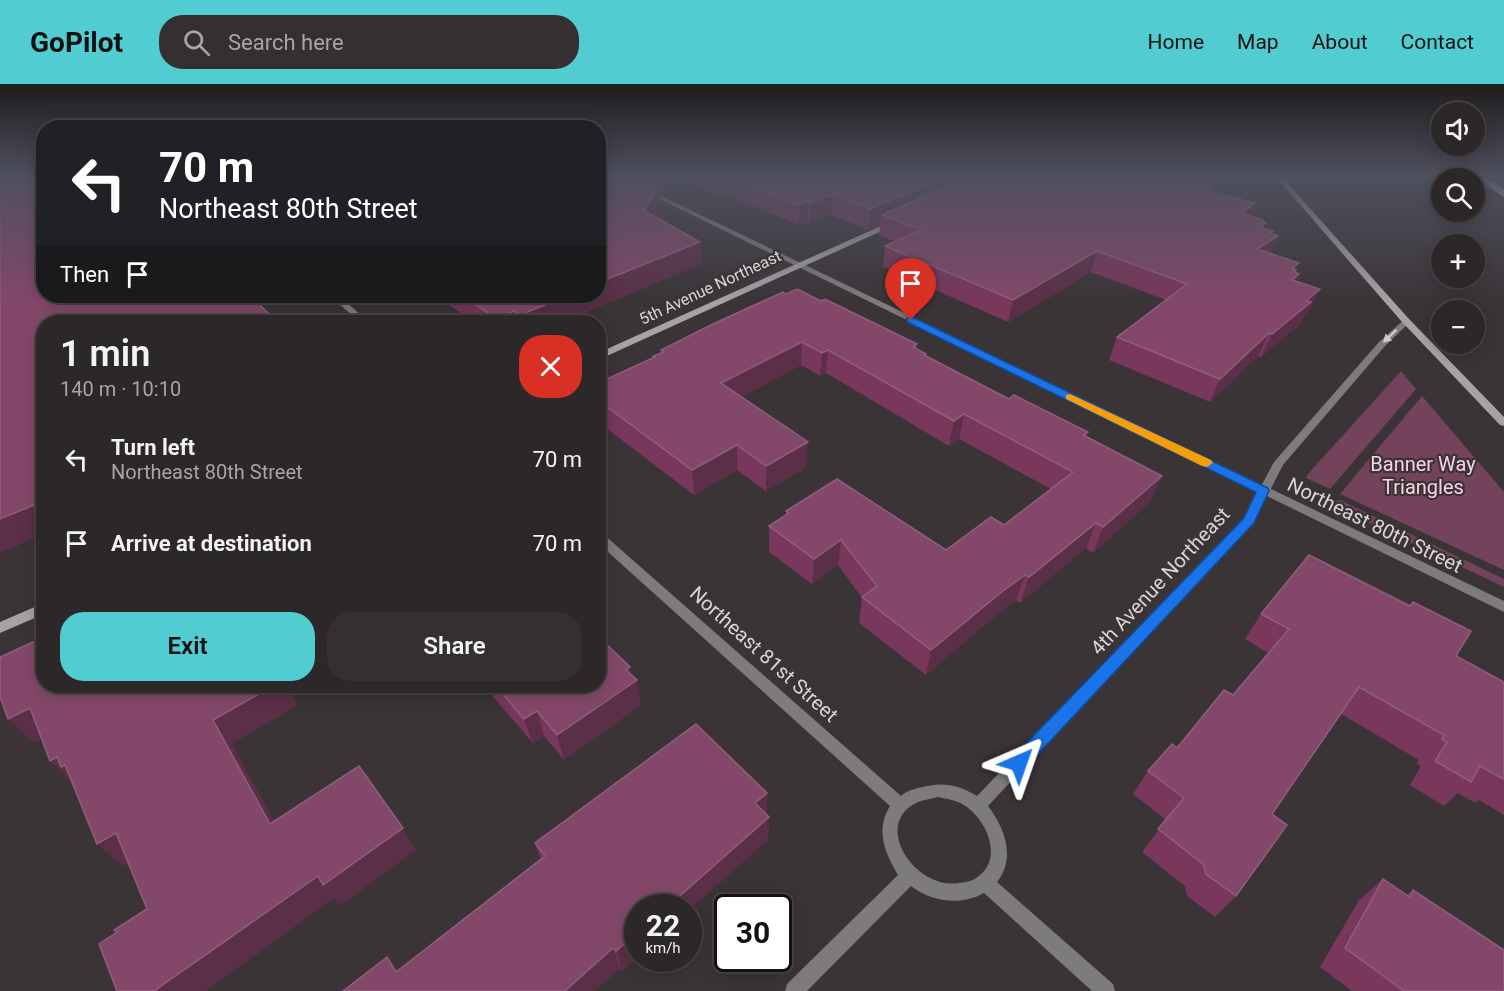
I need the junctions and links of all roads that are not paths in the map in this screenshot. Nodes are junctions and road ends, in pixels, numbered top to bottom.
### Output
1 (703, 218) edge
2 (1315, 218) edge
3 (900, 220) edge
4 (799, 265) junction
5 (342, 303) edge
6 (357, 315) edge
7 (1406, 321) junction
8 (606, 353) edge
9 (1504, 423) edge
10 (1263, 491) junction
11 (606, 543) edge
12 (1504, 607) edge
13 (36, 612) edge
14 (0, 628) edge
15 (900, 805) junction
16 (978, 806) junction
17 (909, 876) junction
18 (984, 882) junction
19 (794, 991) edge
20 (1106, 991) edge

1 - 4 street, Northeast 80th Street
2 - 7 main road
3 - 4 main road, 5th Avenue Northeast
4 - 8 main road, 5th Avenue Northeast
4 - 10 street, Northeast 80th Street
5 - 6 street
7 - 9 main road
7 -> 10 street, 4th Avenue Northeast
10 - 12 street, Northeast 80th Street
10 - 16 street, 4th Avenue Northeast
11 - 15 street, Northeast 81st Street
13 - 14 main road
15 - 16 street
15 - 17 street
16 - 18 street
17 - 18 street
17 - 19 street
18 - 20 street

